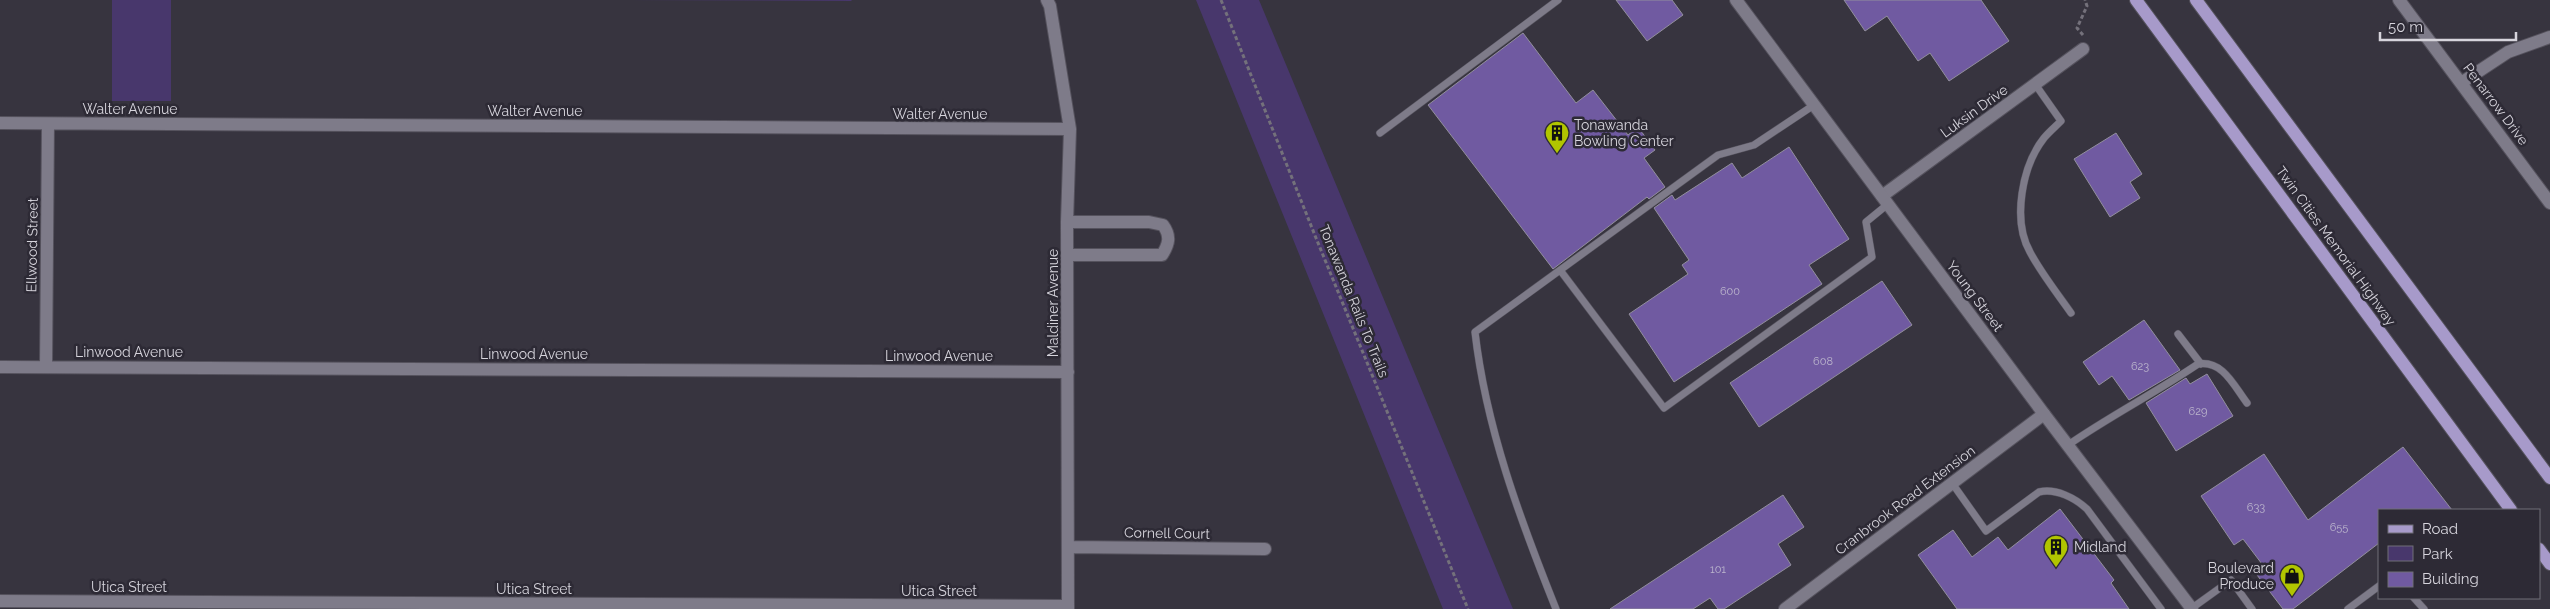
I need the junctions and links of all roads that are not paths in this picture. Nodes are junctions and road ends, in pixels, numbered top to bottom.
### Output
1 (1047, 0) edge
2 (1558, 0) edge
3 (1736, 0) edge
4 (2196, 0) edge
5 (2399, 0) edge
6 (2139, 1) edge
7 (2550, 37) edge
8 (2086, 46) road end
9 (2461, 83) junction
10 (2035, 84) junction
11 (1814, 105) junction
12 (0, 123) edge
13 (48, 124) junction
14 (1070, 129) junction
15 (1380, 133) dead end
16 (1885, 200) junction
17 (2550, 203) edge
18 (1067, 222) junction
19 (1068, 255) junction
20 (1560, 270) junction
21 (2071, 313) dead end
22 (2178, 334) dead end
23 (2201, 364) junction
24 (0, 367) edge
25 (46, 367) junction
26 (1068, 372) junction
27 (2247, 403) dead end
28 (2044, 414) junction
29 (2068, 445) junction
30 (2550, 478) edge
31 (1952, 483) junction
32 (2510, 509) edge
33 (1068, 546) junction
34 (1265, 549) dead end
35 (2540, 549) edge
36 (2550, 564) edge
37 (2378, 587) edge
38 (2415, 599) edge
39 (0, 601) edge
40 (1068, 608) edge
41 (1556, 609) edge
42 (1784, 609) edge
43 (2161, 609) edge
44 (2192, 609) edge
45 (2252, 609) edge
46 (2348, 609) edge
47 (2424, 609) edge

1 - 14 street, Maldiner Avenue
2 - 15 lane
3 - 11 street, Young Street
4 - 30 main road
5 - 9 street, Penarrow Drive
6 - 32 main road, Twin Cities Memorial Highway
7 - 9 street
8 - 10 street, Luksin Drive
9 - 17 street, Penarrow Drive
10 - 16 street, Luksin Drive
10 - 21 lane
11 - 16 street, Young Street
11 - 20 lane
12 - 13 street, Walter Avenue
13 - 14 street, Walter Avenue
13 - 25 street, Ellwood Street
14 - 18 street, Maldiner Avenue
16 - 20 lane
16 - 28 street, Young Street
18 - 19 street, Maldiner Avenue
18 - 19 street
19 - 26 street, Maldiner Avenue
20 - 41 lane
22 - 23 lane
23 - 27 lane
23 - 29 lane
24 - 25 street, Linwood Avenue
25 - 26 street, Linwood Avenue
26 - 33 street, Maldiner Avenue
28 - 29 street, Young Street
28 - 31 street, Cranbrook Road Extension
29 - 44 street, Young Street
31 - 42 street, Cranbrook Road Extension
31 - 43 lane
33 - 34 street, Cornell Court
33 - 40 street, Maldiner Avenue
35 - 36 main road
37 - 46 lane
38 - 47 lane
39 - 40 street, Utica Street
44 - 45 lane

